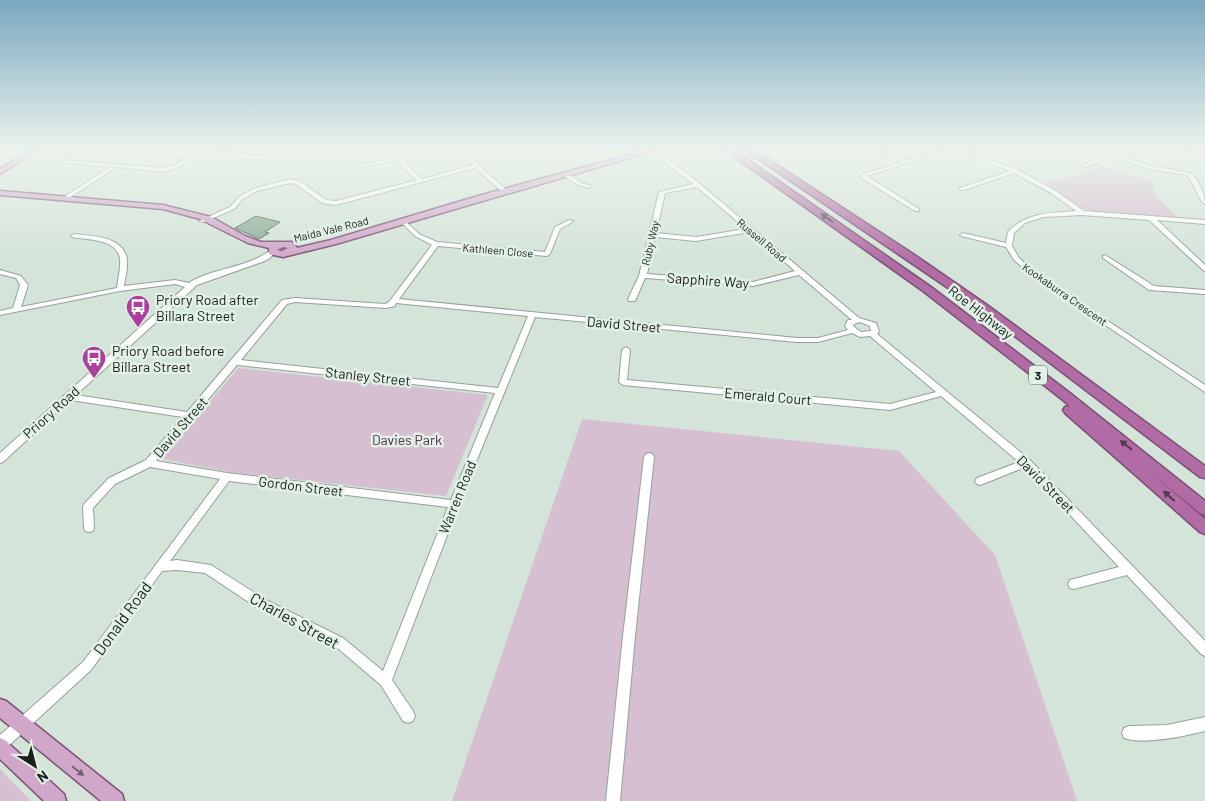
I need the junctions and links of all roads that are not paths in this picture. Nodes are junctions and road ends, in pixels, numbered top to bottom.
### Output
1 (78, 187) edge
2 (263, 187) edge
3 (305, 187) edge
4 (394, 187) edge
5 (503, 187) edge
6 (517, 187) edge
7 (686, 187) edge
8 (701, 187) edge
9 (783, 187) edge
10 (806, 187) edge
11 (880, 187) edge
12 (967, 187) edge
13 (1049, 187) edge
14 (1197, 187) edge
15 (962, 189) dead end
16 (506, 190) junction
17 (1, 193) edge
18 (62, 197) junction
19 (1205, 202) edge
20 (917, 210) dead end
21 (1082, 213) junction
22 (1151, 218) junction
23 (204, 220) junction
24 (571, 221) dead end
25 (404, 222) junction
26 (1205, 222) edge
27 (751, 230) junction
28 (652, 235) junction
29 (963, 235) dead end
30 (74, 236) dead end
31 (436, 244) junction
32 (280, 245) junction
33 (867, 245) junction
34 (1009, 246) junction
35 (288, 250) junction
36 (272, 252) junction
37 (1105, 257) dead end
38 (1202, 262) edge
39 (1205, 269) edge
40 (0, 272) edge
41 (801, 272) junction
42 (219, 273) junction
43 (642, 276) junction
44 (189, 286) junction
45 (120, 289) junction
46 (1205, 292) edge
47 (632, 299) dead end
48 (395, 301) junction
49 (984, 307) junction
50 (16, 310) junction
51 (0, 313) edge
52 (532, 315) junction
53 (857, 320) junction
54 (852, 331) junction
55 (872, 334) junction
56 (626, 350) dead end
57 (236, 362) junction
58 (1205, 389) edge
59 (500, 390) junction
60 (943, 393) junction
61 (68, 398) junction
62 (190, 415) junction
63 (649, 457) dead end
64 (0, 459) edge
65 (148, 463) junction
66 (1027, 463) junction
67 (1205, 466) edge
68 (1205, 473) edge
69 (227, 478) junction
70 (980, 481) dead end
71 (454, 504) junction
72 (1205, 509) edge
73 (89, 528) dead end
74 (1205, 528) edge
75 (159, 567) junction
76 (1128, 570) junction
77 (1074, 584) dead end
78 (1205, 650) edge
79 (385, 681) junction
80 (0, 707) edge
81 (408, 716) dead end
82 (1205, 724) edge
83 (22, 725) junction
84 (1129, 733) dead end
85 (0, 745) edge
86 (57, 801) edge
87 (115, 801) edge
88 (613, 801) edge

1 - 18 street
2 - 23 street
3 - 4 street
5 - 16 street
6 - 16 main road, Maida Vale Road
7 - 28 street, Ruby Way
8 - 27 street, Russell Road
33 -> 9 highway, Roe Highway / 3
10 - 49 highway, Roe Highway / 3
11 - 20 street
12 - 15 street
13 - 21 street
14 - 19 street
16 - 25 main road, Maida Vale Road
17 - 18 main road, Maida Vale Road
18 - 23 main road, Maida Vale Road
21 - 22 street
21 - 34 street
22 - 26 street
22 - 38 street
23 - 32 main road, Maida Vale Road
23 - 36 main road, Maida Vale Road
24 - 31 street, Kathleen Close
25 - 31 street
25 - 35 main road, Maida Vale Road
27 - 28 street
27 - 41 street, Russell Road
28 - 43 street, Ruby Way
29 - 34 street
30 - 45 street
31 - 48 street
32 - 35 main road, Maida Vale Road
32 - 36 main road
72 -> 33 highway, Roe Highway / 3
74 -> 33 highway
34 - 58 street, Kookaburra Crescent
35 - 36 main road, Maida Vale Road
35 - 42 street, Priory Road
36 - 42 street, Priory Road
37 - 46 street
38 - 39 street
40 - 50 street
41 - 43 street, Sapphire Way
41 - 53 street, Russell Road
42 - 44 street, Priory Road
43 - 47 street, Ruby Way
44 - 45 street
44 - 61 street, Priory Road
45 - 50 street
48 - 52 street, David Street
48 - 57 street, David Street
49 - 67 highway
49 - 68 highway, Roe Highway / 3
50 - 51 street
52 - 54 street, David Street
52 - 59 street, Warren Road
53 - 54 street
53 - 55 street, Russell Road
54 - 55 street
55 - 60 street, David Street
56 - 60 street, Emerald Court
57 - 59 street, Stanley Street
57 - 62 street, David Street
59 - 71 street, Warren Road
60 - 66 street, David Street
61 - 62 street
61 - 64 street, Priory Road
62 - 65 street, David Street
63 - 88 street
65 - 69 street, Gordon Street
65 - 73 street, David Street
66 - 70 street
66 - 76 street, David Street
69 - 71 street, Gordon Street
69 - 75 street, Donald Road
71 - 79 street, Warren Road
75 - 79 street, Charles Street
75 - 83 street, Donald Road
76 - 77 street
76 - 78 street, David Street
79 - 81 street, Charles Street
80 - 83 main road
82 - 84 street
83 - 85 street, Donald Road
83 -> 87 main road
85 - 86 main road

